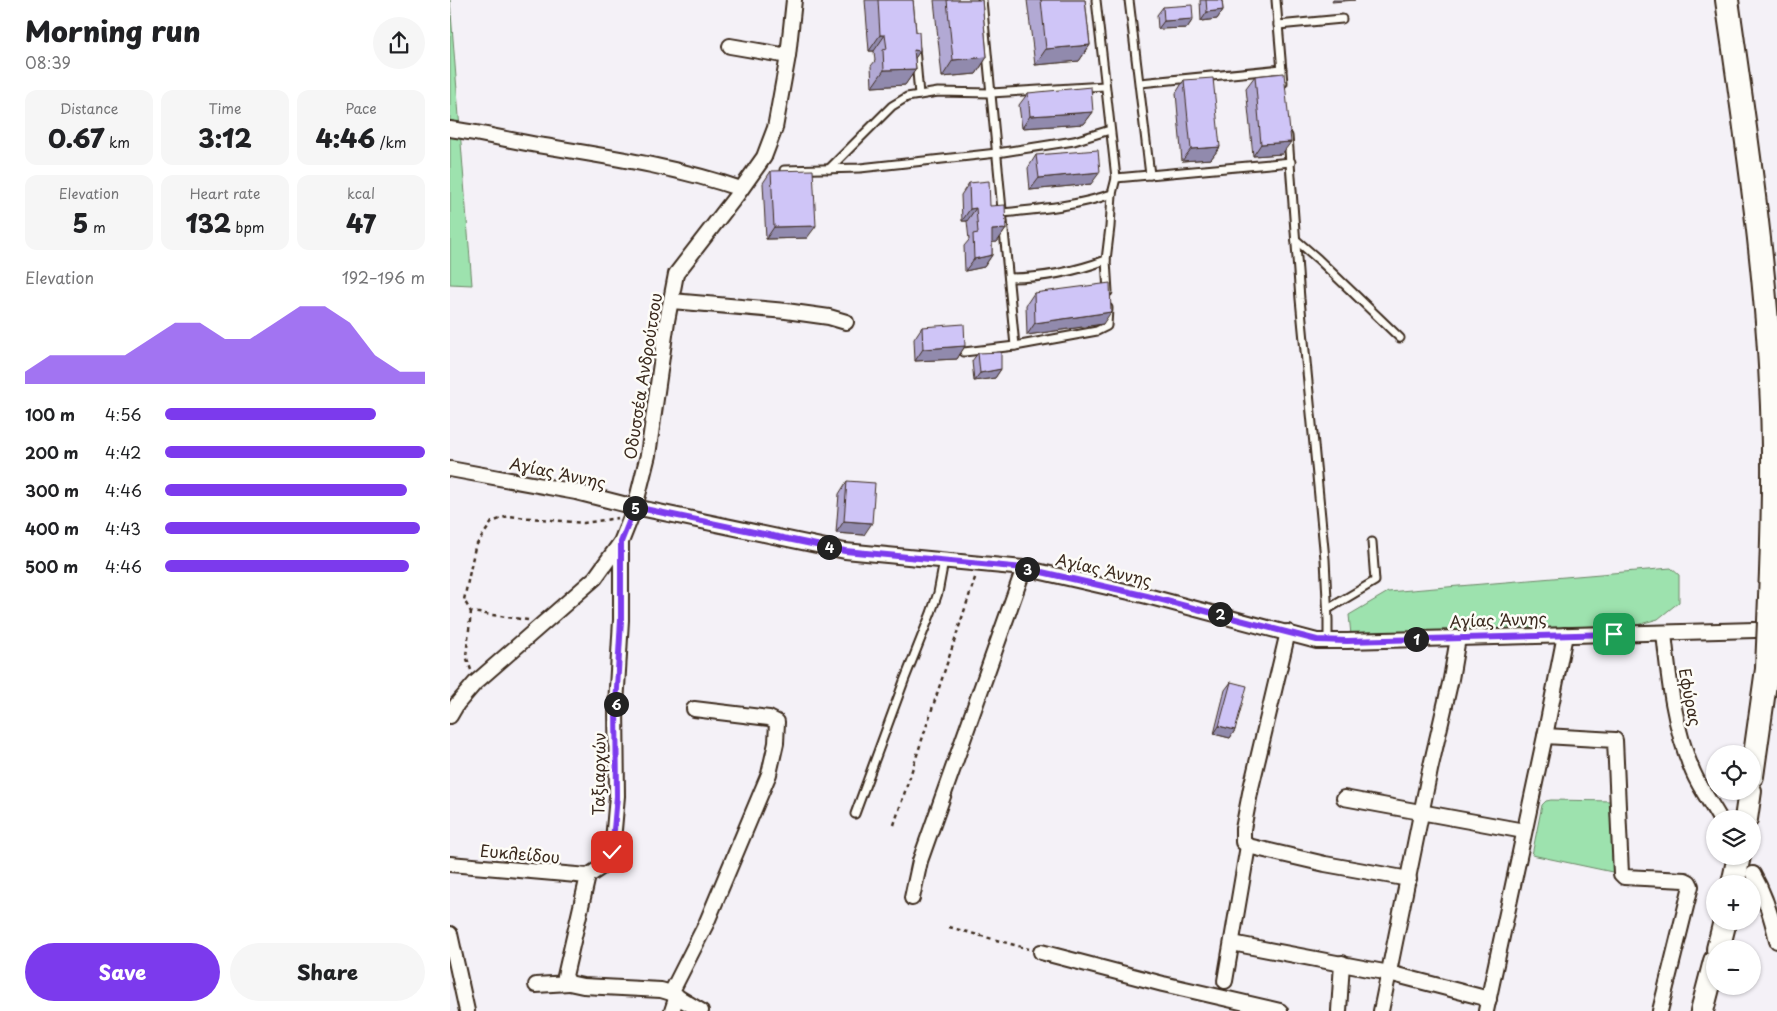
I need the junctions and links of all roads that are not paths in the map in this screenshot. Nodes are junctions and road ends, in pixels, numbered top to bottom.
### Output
1 (794, 0) edge
2 (982, 0) edge
3 (1096, 0) edge
4 (1129, 0) edge
5 (1276, 0) edge
6 (1727, 0) edge
7 (1342, 19) dead end
8 (1278, 25) junction
9 (914, 38) edge
10 (730, 46) dead end
11 (788, 56) junction
12 (1282, 69) junction
13 (1140, 83) junction
14 (1105, 86) junction
15 (1284, 88) edge
16 (991, 93) junction
17 (919, 95) junction
18 (1287, 125) edge
19 (450, 129) edge
20 (1110, 130) junction
21 (997, 153) junction
22 (1291, 162) junction
23 (830, 169) junction
24 (784, 170) edge
25 (1150, 175) junction
26 (1116, 178) junction
27 (741, 189) junction
28 (1112, 194) junction
29 (1003, 213) junction
30 (1296, 240) junction
31 (1106, 260) junction
32 (1009, 278) junction
33 (672, 301) junction
34 (846, 322) dead end
35 (1400, 338) dead end
36 (1015, 346) junction
37 (964, 352) edge
38 (450, 469) edge
39 (633, 512) junction
40 (621, 542) junction
41 (1372, 542) dead end
42 (944, 561) junction
43 (1024, 568) junction
44 (1328, 609) junction
45 (1755, 630) dead end
46 (1288, 632) junction
47 (1664, 633) junction
48 (1565, 634) junction
49 (1458, 638) junction
50 (1328, 641) junction
51 (452, 707) edge
52 (694, 708) dead end
53 (1545, 736) junction
54 (1756, 745) edge
55 (1344, 798) dead end
56 (1715, 810) edge
57 (1423, 812) junction
58 (855, 814) dead end
59 (1524, 830) junction
60 (1248, 846) junction
61 (450, 864) edge
62 (1740, 873) edge
63 (588, 876) junction
64 (1409, 879) junction
65 (912, 898) dead end
66 (450, 934) edge
67 (1777, 941) edge
68 (1232, 943) junction
69 (1041, 952) road end
70 (1342, 963) junction
71 (1389, 974) junction
72 (1225, 981) dead end
73 (569, 983) junction
74 (536, 985) dead end
75 (674, 995) junction
76 (1706, 995) edge
77 (1487, 1005) edge
78 (1247, 1008) edge
79 (467, 1011) edge
80 (672, 1011) edge
81 (701, 1011) edge
82 (1280, 1011) edge
83 (1339, 1011) edge
84 (1381, 1011) edge
85 (1660, 1011) edge
86 (1702, 1011) edge

1 - 11 street, Οδυσσέα Ανδρούτσου
2 - 16 lane
3 - 14 lane
4 - 13 lane
5 - 8 lane
6 - 54 highway, bridge
7 - 8 lane
8 - 12 lane
9 - 17 lane
10 - 11 street
11 - 27 street, Οδυσσέα Ανδρούτσου
12 - 13 lane
12 - 15 lane
13 - 25 lane
14 - 16 lane
14 - 20 lane
16 - 17 lane
16 - 21 lane
17 - 23 lane
18 - 22 lane
19 - 27 street
20 - 21 lane
20 - 26 lane
21 - 23 lane
21 - 29 lane
22 - 25 lane
22 - 30 lane
23 - 24 lane
25 - 26 lane
26 - 28 lane
27 - 33 street, Οδυσσέα Ανδρούτσου
28 - 29 lane
28 - 31 lane
29 - 32 lane
30 - 35 lane
30 - 44 lane
31 - 32 lane
31 - 36 lane
32 - 36 lane
33 - 34 street
33 - 39 street, Οδυσσέα Ανδρούτσου
36 - 37 lane
38 - 39 street, Αγίας Άννης
39 - 40 street, Οδυσσέα Ανδρούτσου
39 - 42 street, Αγίας Άννης
40 - 51 street, Οδυσσέα Ανδρούτσου
40 - 63 street, Ταξιαρχών
41 - 44 lane
42 - 43 street, Αγίας Άννης
42 - 58 lane
43 - 46 street, Αγίας Άννης
43 - 65 street
44 - 50 lane
45 - 47 street, Αγίας Άννης
46 - 50 street, Αγίας Άννης
46 - 60 street
47 - 48 street, Αγίας Άννης
47 - 56 street, Εφύρας
48 - 49 street, Αγίας Άννης
48 - 53 street
49 - 50 street, Αγίας Άννης
49 - 57 street
52 - 75 street
53 - 59 street
53 - 85 street
55 - 57 street
57 - 59 street
57 - 64 street
59 - 77 street
60 - 64 street
60 - 68 street
61 - 63 street, Ευκλείδου
62 - 67 street
63 - 73 street
64 - 71 street
66 - 79 street
68 - 70 street
68 - 72 street
69 - 78 street
70 - 71 street
70 - 83 street
71 - 77 street
71 - 84 street
73 - 74 street
73 - 75 street
75 - 80 street
75 - 81 street
76 - 86 highway
78 - 82 street

